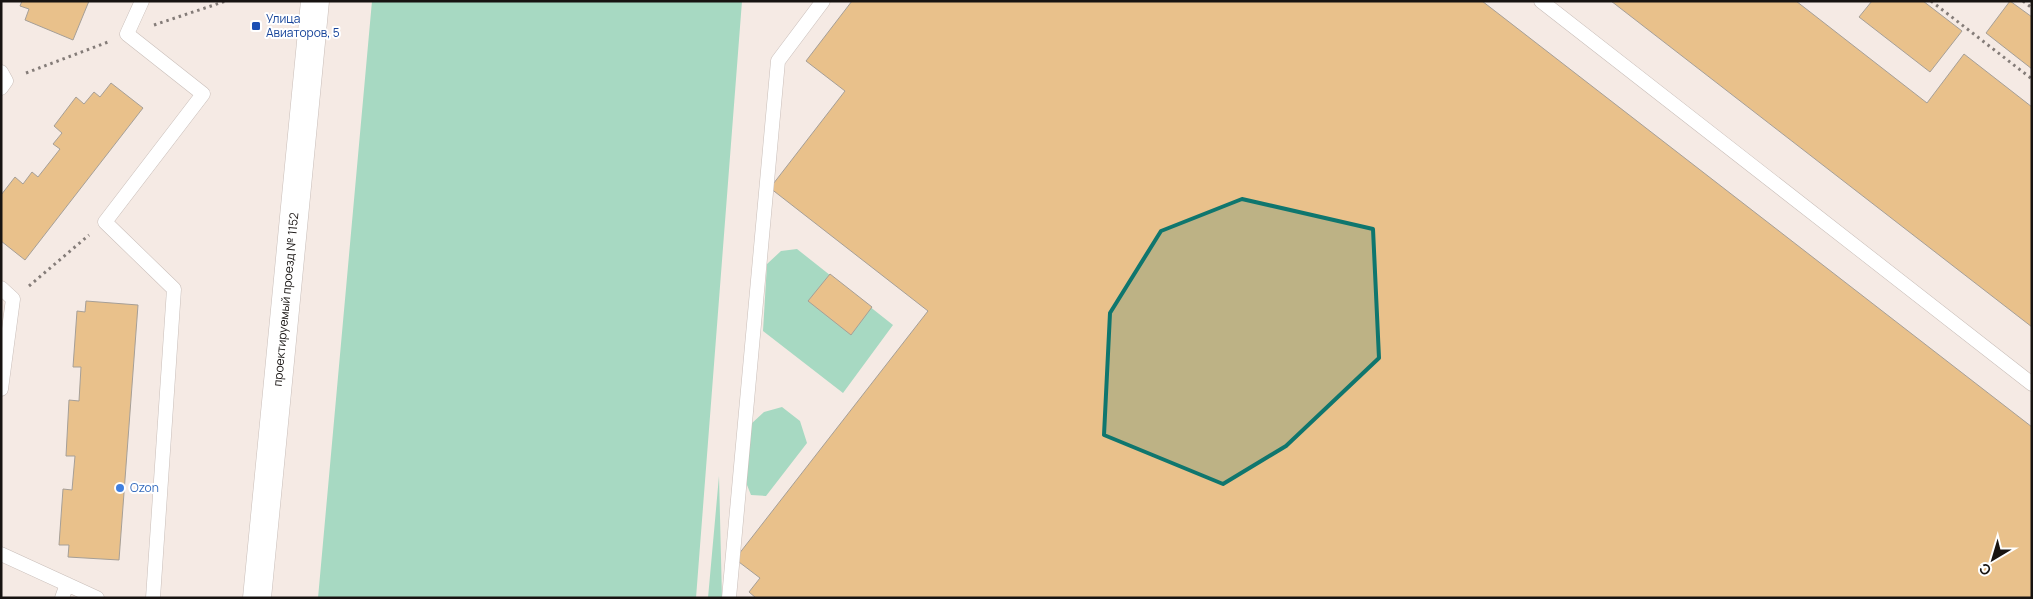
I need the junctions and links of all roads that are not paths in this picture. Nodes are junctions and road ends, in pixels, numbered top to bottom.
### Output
1 (142, 1) edge
2 (315, 1) edge
3 (823, 1) edge
4 (1541, 1) edge
5 (1, 288) edge
6 (2032, 384) edge
7 (1, 389) edge
8 (1, 554) edge
9 (67, 584) junction
10 (730, 596) edge
11 (62, 598) edge
12 (97, 598) edge
13 (153, 598) edge
14 (257, 598) edge

1 - 13 lane
2 - 14 street, проектируемый проезд № 1152
3 - 10 lane
4 - 6 lane
5 - 7 lane
8 - 9 lane
9 - 11 lane
9 - 12 lane

